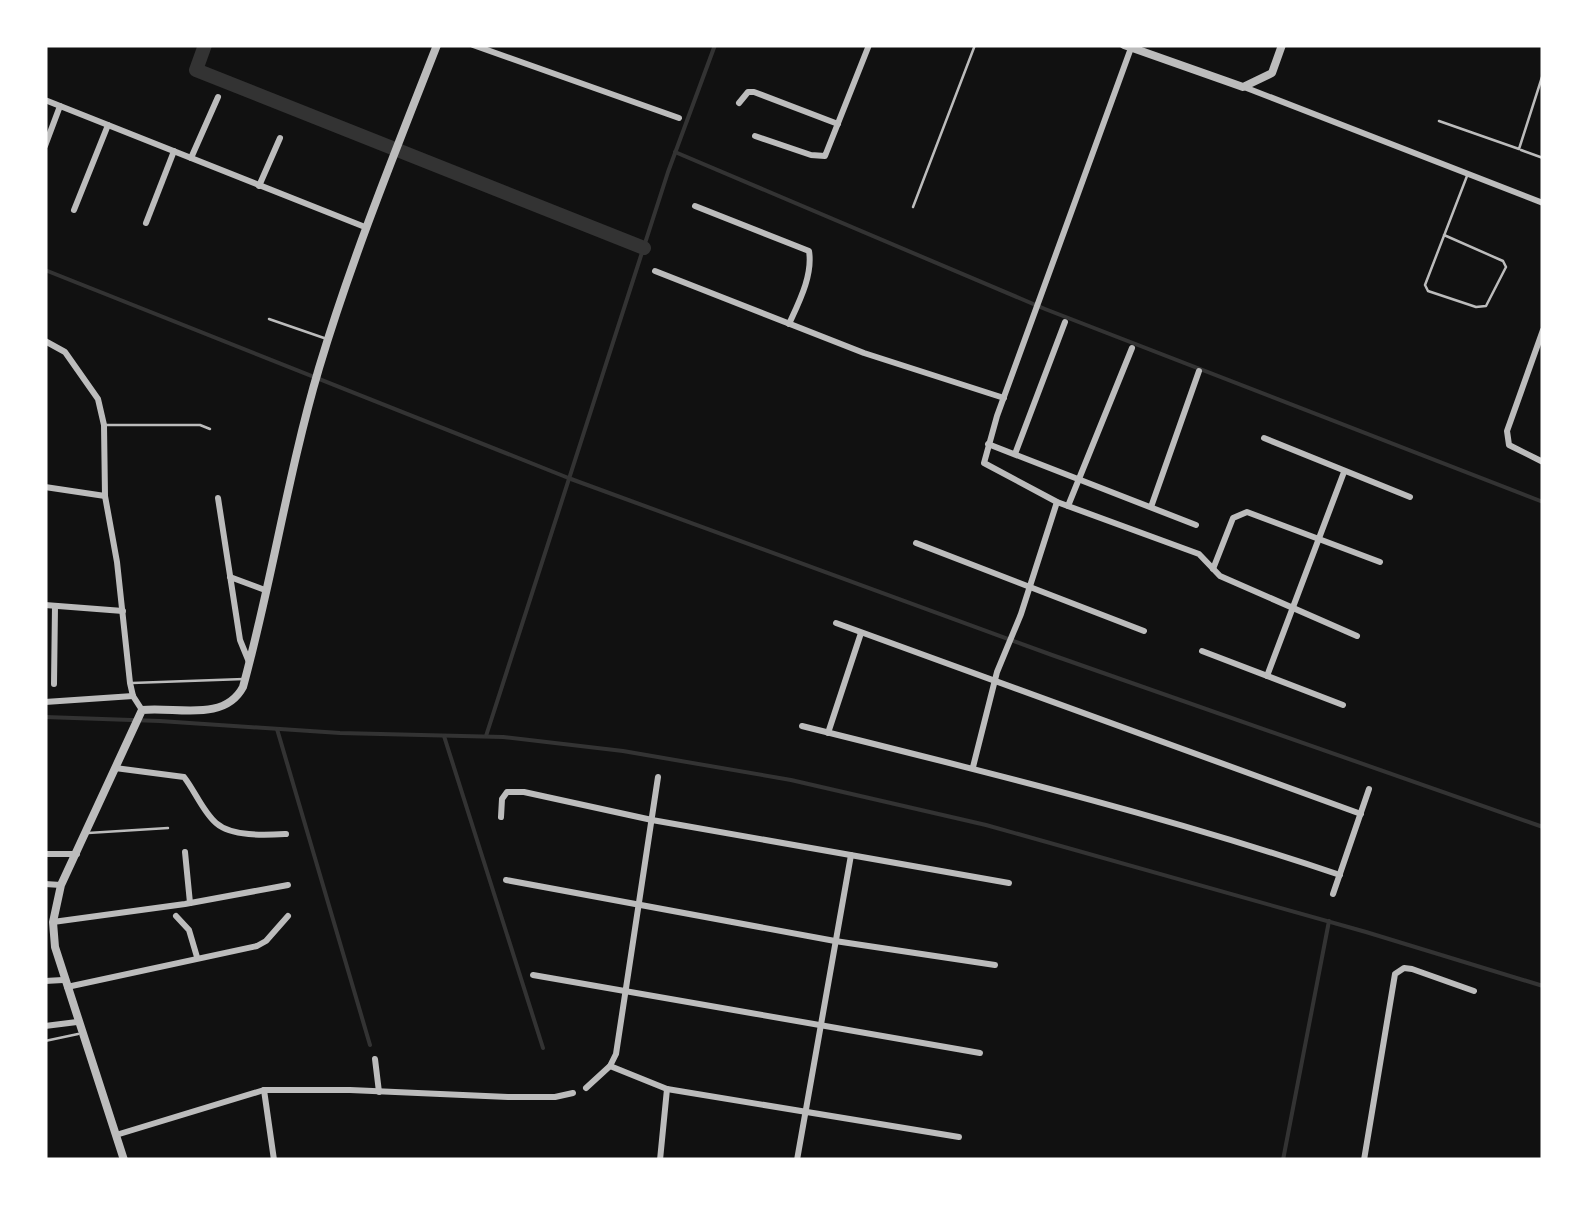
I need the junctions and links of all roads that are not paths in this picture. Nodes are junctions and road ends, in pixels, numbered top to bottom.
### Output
1 (437, 45) edge
2 (473, 45) edge
3 (870, 45) edge
4 (976, 45) edge
5 (1282, 45) edge
6 (1128, 46) edge
7 (1543, 74) edge
8 (1243, 87) junction
9 (218, 96) dead end
10 (45, 100) edge
11 (739, 103) dead end
12 (60, 106) junction
13 (679, 118) dead end
14 (1439, 121) dead end
15 (838, 124) junction
16 (108, 125) junction
17 (755, 136) dead end
18 (280, 138) dead end
19 (45, 146) edge
20 (1519, 149) junction
21 (174, 151) junction
22 (191, 158) junction
23 (1543, 158) edge
24 (1468, 173) junction
25 (259, 186) junction
26 (1543, 203) edge
27 (695, 206) dead end
28 (913, 207) dead end
29 (74, 210) dead end
30 (146, 223) dead end
31 (365, 227) junction
32 (1444, 235) junction
33 (654, 271) dead end
34 (269, 319) dead end
35 (1065, 322) dead end
36 (789, 324) junction
37 (1543, 330) edge
38 (330, 340) junction
39 (45, 341) edge
40 (1132, 348) dead end
41 (1198, 372) dead end
42 (1004, 398) junction
43 (104, 425) junction
44 (210, 429) dead end
45 (1264, 438) dead end
46 (988, 444) junction
47 (1015, 454) junction
48 (1543, 462) edge
49 (1344, 472) junction
50 (1080, 478) junction
51 (45, 487) edge
52 (105, 496) junction
53 (1410, 497) dead end
54 (218, 498) dead end
55 (1057, 502) junction
56 (1068, 506) junction
57 (1151, 508) junction
58 (1196, 525) dead end
59 (1318, 538) junction
60 (916, 543) dead end
61 (1380, 562) dead end
62 (1213, 570) junction
63 (230, 577) junction
64 (1030, 587) junction
65 (265, 590) junction
66 (45, 605) edge
67 (55, 606) junction
68 (1291, 607) junction
69 (123, 612) junction
70 (836, 624) dead end
71 (1144, 631) dead end
72 (861, 633) junction
73 (1357, 636) dead end
74 (1202, 651) dead end
75 (249, 662) junction
76 (1267, 676) junction
77 (245, 679) junction
78 (995, 681) junction
79 (130, 683) junction
80 (54, 684) dead end
81 (133, 696) junction
82 (45, 702) edge
83 (1342, 705) dead end
84 (141, 710) junction
85 (802, 726) dead end
86 (828, 733) junction
87 (973, 767) junction
88 (115, 768) junction
89 (658, 777) dead end
90 (1369, 789) dead end
91 (1361, 814) junction
92 (502, 816) dead end
93 (652, 820) junction
94 (168, 828) dead end
95 (86, 833) junction
96 (286, 834) dead end
97 (185, 852) dead end
98 (45, 854) edge
99 (77, 854) junction
100 (851, 855) junction
101 (1340, 875) junction
102 (506, 880) dead end
103 (1009, 883) dead end
104 (45, 884) edge
105 (61, 884) junction
106 (288, 884) dead end
107 (1333, 894) dead end
108 (190, 903) junction
109 (639, 904) junction
110 (176, 916) dead end
111 (288, 916) dead end
112 (53, 922) junction
113 (835, 941) junction
114 (197, 957) junction
115 (994, 965) dead end
116 (533, 976) dead end
117 (45, 982) edge
118 (64, 984) junction
119 (627, 990) junction
120 (1474, 990) dead end
121 (77, 1022) junction
122 (821, 1024) junction
123 (45, 1026) edge
124 (80, 1033) junction
125 (45, 1041) edge
126 (980, 1053) dead end
127 (375, 1059) dead end
128 (610, 1066) junction
129 (586, 1088) dead end
130 (264, 1090) junction
131 (666, 1090) junction
132 (379, 1092) junction
133 (573, 1093) dead end
134 (804, 1112) junction
135 (116, 1135) junction
136 (959, 1137) dead end
137 (124, 1160) edge
138 (274, 1160) edge
139 (660, 1160) edge
140 (797, 1160) edge
141 (1364, 1160) edge

1 - 31 street
2 - 13 street
3 - 15 street
4 - 28 lane
5 - 8 street
6 - 8 street
6 - 42 street
7 - 20 lane
8 - 24 street
9 - 22 street
10 - 12 street
11 - 15 street
12 - 16 street
12 - 19 street
14 - 20 lane
15 - 17 street
16 - 21 street
16 - 29 street
18 - 25 street
20 - 23 lane
21 - 22 street
21 - 30 street
22 - 25 street
24 - 26 street
24 - 32 lane
25 - 31 street
27 - 36 street
31 - 38 street
32 - 32 lane
33 - 36 street
34 - 38 lane
35 - 47 street
36 - 42 street
37 - 48 street
38 - 65 street
39 - 43 street
40 - 50 street
41 - 57 street
42 - 46 street
43 - 44 lane
43 - 52 street
45 - 49 street
46 - 47 street
46 - 55 street
47 - 50 street
49 - 53 street
49 - 59 street
50 - 56 street
50 - 57 street
51 - 52 street
52 - 69 street
54 - 63 street
55 - 56 street
55 - 64 street
56 - 62 street
57 - 58 street
59 - 61 street
59 - 62 street
59 - 68 street
60 - 64 street
62 - 68 street
63 - 65 street
63 - 75 street
64 - 71 street
64 - 78 street
65 - 75 street
66 - 67 street
67 - 69 street
67 - 80 street
68 - 73 street
68 - 76 street
69 - 79 street
70 - 72 street
72 - 78 street
72 - 86 street
74 - 76 street
75 - 77 street
76 - 83 street
77 - 79 lane
77 - 84 street
78 - 87 street
78 - 91 street
79 - 81 street
81 - 82 street
81 - 84 street
84 - 88 street
85 - 86 street
86 - 87 street
87 - 101 street
88 - 95 street
88 - 96 street
89 - 93 street
90 - 91 street
91 - 101 street
92 - 93 street
93 - 100 street
93 - 109 street
94 - 95 lane
95 - 99 street
97 - 108 street
98 - 99 street
99 - 105 street
100 - 103 street
100 - 113 street
101 - 107 street
102 - 109 street
104 - 105 street
105 - 112 street
106 - 108 street
108 - 112 street
109 - 113 street
109 - 119 street
110 - 114 street
111 - 114 street
112 - 118 street
113 - 115 street
113 - 122 street
114 - 118 street
116 - 119 street
117 - 118 street
118 - 121 street
119 - 122 street
119 - 128 street
120 - 141 street
121 - 123 street
121 - 124 street
122 - 126 street
122 - 134 street
124 - 125 lane
124 - 135 street
127 - 132 street
128 - 129 street
128 - 131 street
130 - 132 street
130 - 135 street
130 - 138 street
131 - 134 street
131 - 139 street
132 - 133 street
134 - 136 street
134 - 140 street
135 - 137 street

